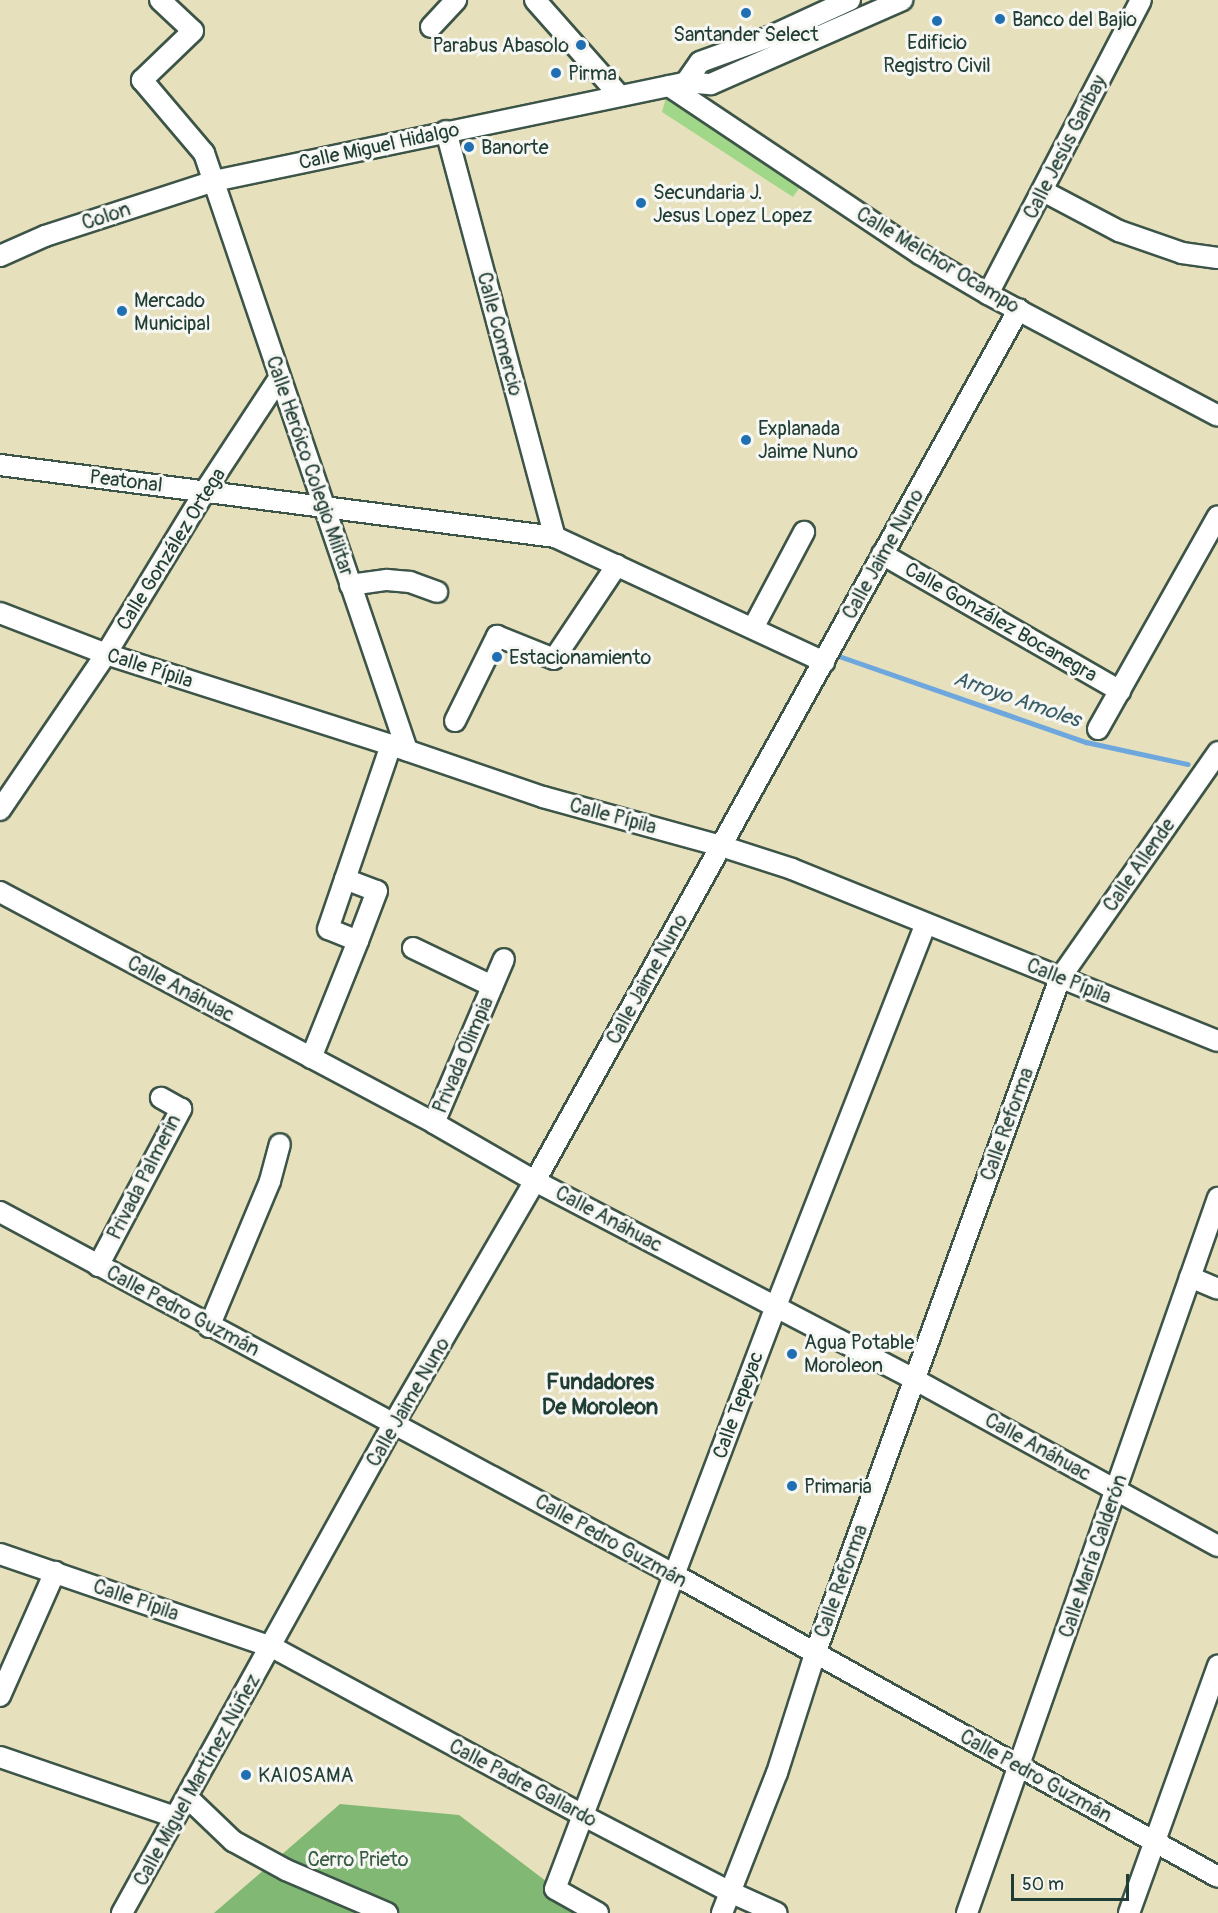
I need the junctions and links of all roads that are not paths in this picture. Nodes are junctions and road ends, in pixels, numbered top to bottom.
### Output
1 (160, 0) edge
2 (456, 0) edge
3 (535, 0) edge
4 (850, 0) edge
5 (902, 0) edge
6 (1141, 0) edge
7 (431, 27) dead end
8 (677, 84) junction
9 (620, 96) junction
10 (446, 131) junction
11 (214, 181) junction
12 (1043, 190) junction
13 (0, 256) edge
14 (1218, 258) edge
15 (988, 294) junction
16 (1019, 309) junction
17 (280, 377) junction
18 (1218, 416) edge
19 (0, 465) edge
20 (205, 491) junction
21 (323, 506) junction
22 (1218, 516) edge
23 (804, 532) dead end
24 (555, 537) junction
25 (882, 554) junction
26 (617, 565) junction
27 (350, 585) junction
28 (437, 592) dead end
29 (0, 613) edge
30 (753, 628) junction
31 (106, 654) junction
32 (824, 662) junction
33 (1120, 691) junction
34 (456, 722) dead end
35 (1098, 729) dead end
36 (399, 748) junction
37 (1218, 752) edge
38 (0, 810) edge
39 (721, 846) junction
40 (345, 879) junction
41 (0, 892) edge
42 (926, 924) junction
43 (358, 941) junction
44 (413, 948) dead end
45 (504, 959) dead end
46 (1060, 978) junction
47 (492, 986) junction
48 (1218, 1041) edge
49 (311, 1058) junction
50 (161, 1098) dead end
51 (434, 1123) junction
52 (280, 1144) dead end
53 (535, 1181) junction
54 (1218, 1198) edge
55 (0, 1212) edge
56 (98, 1266) junction
57 (1190, 1277) junction
58 (1218, 1289) edge
59 (776, 1306) junction
60 (209, 1327) junction
61 (914, 1379) junction
62 (394, 1423) junction
63 (1116, 1490) junction
64 (1218, 1545) edge
65 (0, 1554) edge
66 (55, 1572) junction
67 (675, 1575) junction
68 (272, 1647) junction
69 (815, 1654) junction
70 (1218, 1666) edge
71 (0, 1696) edge
72 (0, 1757) edge
73 (1020, 1767) junction
74 (187, 1797) junction
75 (584, 1816) junction
76 (175, 1817) junction
77 (1156, 1842) junction
78 (1218, 1876) edge
79 (730, 1892) junction
80 (122, 1913) edge
81 (387, 1913) edge
82 (598, 1913) edge
83 (722, 1913) edge
84 (777, 1913) edge
85 (967, 1913) edge
86 (1130, 1913) edge

1 - 11 street, Calle Heróico Colegio Militar
2 - 7 street
3 - 9 street
4 - 8 street
5 - 8 street, Calle Miguel Hidalgo
6 - 12 street, Calle Jesús Garibay
8 - 9 street, Calle Miguel Hidalgo
8 - 15 street, Calle Melchor Ocampo
9 - 10 street, Calle Miguel Hidalgo
10 - 11 street, Calle Miguel Hidalgo
10 - 24 street, Calle Comercio
11 - 13 street, Colon
11 - 17 street, Calle Heróico Colegio Militar
12 - 14 street
12 - 15 street, Calle Jesús Garibay
15 - 16 street, Calle Melchor Ocampo
16 - 18 street, Calle Melchor Ocampo
16 - 25 street, Calle Jaime Nuno
17 - 20 street, Calle González Ortega
17 - 21 street, Calle Heróico Colegio Militar
19 - 20 street, Peatonal
20 - 21 street, Peatonal
20 - 31 street, Calle González Ortega
21 - 24 street, Peatonal
21 - 27 street, Calle Heróico Colegio Militar
22 - 33 street
23 - 30 street
24 - 26 street, Peatonal
25 - 32 street, Calle Jaime Nuno
25 - 33 street, Calle González Bocanegra
26 - 30 street, Peatonal
26 - 34 street
27 - 28 street
27 - 36 street, Calle Heróico Colegio Militar
29 - 31 street, Calle Pípila
30 - 32 street, Peatonal
31 - 36 street, Calle Pípila
31 - 38 street, Calle González Ortega
32 - 39 street, Calle Jaime Nuno
33 - 35 street
36 - 39 street, Calle Pípila
36 - 40 street
37 - 46 street, Calle Allende
39 - 42 street, Calle Pípila
39 - 53 street, Calle Jaime Nuno
40 - 43 street
40 - 43 street
41 - 49 street, Calle Anáhuac
42 - 46 street, Calle Pípila
42 - 59 street, Calle Tepeyac
43 - 49 street
44 - 47 street, Privada Olimpia
45 - 47 street, Privada Olimpia
46 - 48 street, Calle Pípila
46 - 61 street, Calle Reforma
47 - 51 street, Privada Olimpia
49 - 51 street, Calle Anáhuac
50 - 56 street, Privada Palmerin
51 - 53 street, Calle Anáhuac
52 - 60 street
53 - 59 street, Calle Anáhuac
53 - 62 street, Calle Jaime Nuno
54 - 57 street, Calle María Calderón
55 - 56 street, Calle Pedro Guzmán
56 - 60 street, Calle Pedro Guzmán
57 - 58 street
57 - 63 street, Calle María Calderón
59 - 61 street, Calle Anáhuac
59 - 67 street, Calle Tepeyac
60 - 62 street, Calle Pedro Guzmán
61 - 63 street, Calle Anáhuac
61 - 69 street, Calle Reforma
62 - 67 street, Calle Pedro Guzmán
62 - 68 street, Calle Jaime Nuno
63 - 64 street, Calle Anáhuac
63 - 73 street, Calle María Calderón
65 - 66 street, Calle Pípila
66 - 68 street, Calle Pípila
66 - 71 street
67 - 69 street, Calle Pedro Guzmán
67 - 75 street, Calle Tepeyac
68 - 74 street, Calle Miguel Martínez Núñez
68 - 75 street, Calle Padre Gallardo
69 - 73 street, Calle Pedro Guzmán
69 - 79 street, Calle Reforma
70 - 77 street
72 - 76 street
73 - 77 street, Calle Pedro Guzmán
73 - 85 street, Calle María Calderón
74 - 76 street, Calle Miguel Martínez Núñez
74 - 81 street
75 - 79 street, Calle Padre Gallardo
75 - 82 street, Calle Tepeyac
76 - 80 street, Calle Miguel Martínez Núñez
77 - 78 street, Calle Pedro Guzmán
77 - 86 street
79 - 83 street, Calle Reforma
79 - 84 street, Calle Padre Gallardo

